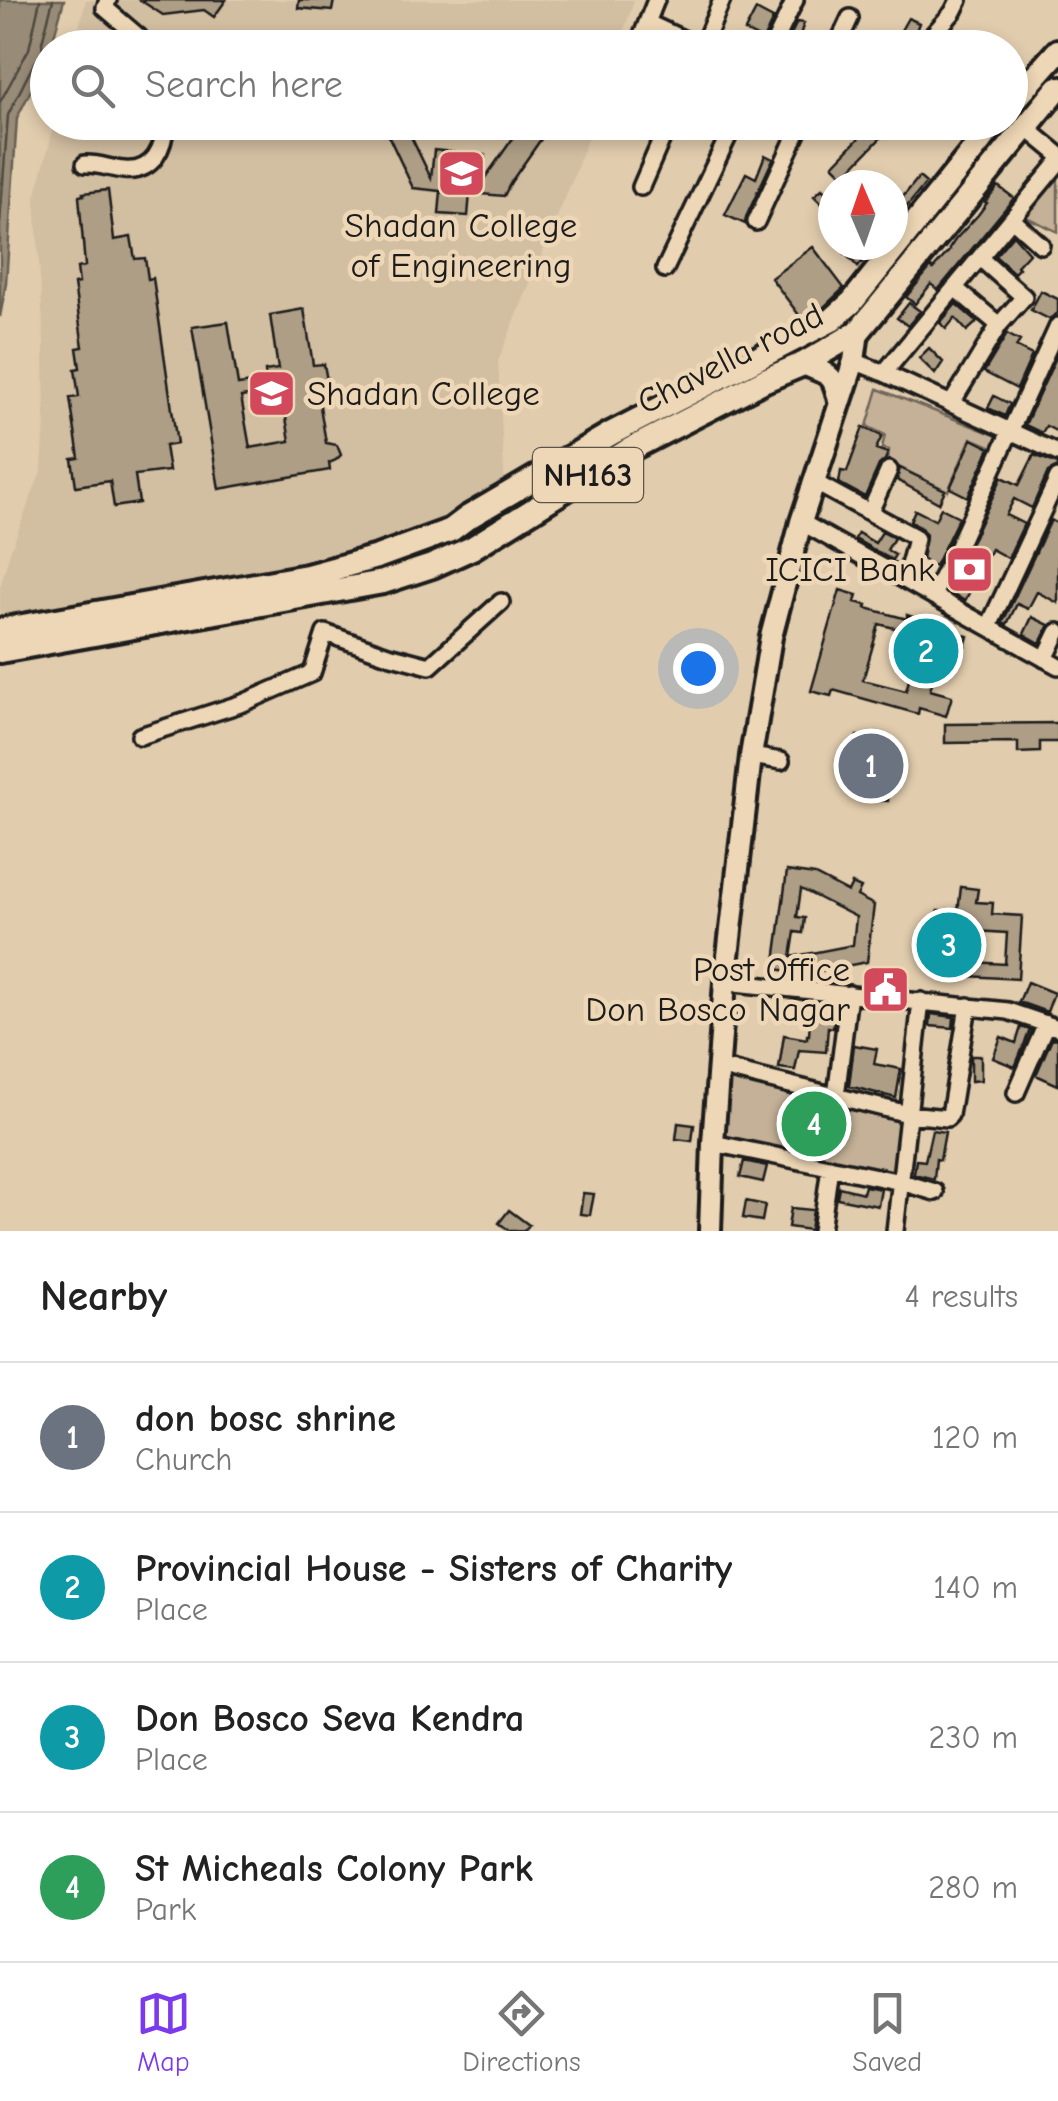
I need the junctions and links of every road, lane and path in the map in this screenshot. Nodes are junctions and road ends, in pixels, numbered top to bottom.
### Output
1 (108, 0) edge
2 (656, 0) edge
3 (722, 0) edge
4 (794, 0) edge
5 (959, 0) edge
6 (850, 18) dead end
7 (648, 23) junction
8 (131, 30) edge
9 (645, 30) edge
10 (663, 30) edge
11 (710, 30) edge
12 (780, 30) edge
13 (844, 30) edge
14 (937, 30) edge
15 (1058, 51) edge
16 (1028, 85) edge
17 (1058, 88) edge
18 (1028, 122) edge
19 (1028, 129) edge
20 (164, 140) edge
21 (661, 140) edge
22 (727, 140) edge
23 (794, 140) edge
24 (982, 140) edge
25 (1013, 140) edge
26 (1058, 154) edge
27 (1058, 163) edge
28 (85, 164) dead end
29 (641, 187) dead end
30 (1012, 220) junction
31 (756, 222) dead end
32 (1041, 245) dead end
33 (981, 259) junction
34 (665, 269) dead end
35 (956, 289) junction
36 (1000, 326) junction
37 (1058, 326) edge
38 (858, 332) junction
39 (854, 361) junction
40 (802, 364) junction
41 (884, 373) junction
42 (840, 403) junction
43 (950, 404) junction
44 (1009, 432) junction
45 (1058, 453) edge
46 (889, 470) dead end
47 (1058, 478) edge
48 (814, 482) junction
49 (870, 512) junction
50 (801, 522) junction
51 (905, 580) junction
52 (933, 595) junction
53 (501, 602) dead end
54 (990, 626) junction
55 (0, 630) edge
56 (1058, 632) edge
57 (0, 651) edge
58 (1052, 662) edge
59 (140, 736) dead end
60 (751, 756) junction
61 (782, 761) dead end
62 (725, 982) junction
63 (849, 994) junction
64 (921, 1001) junction
65 (968, 1006) junction
66 (1053, 1023) edge
67 (718, 1067) junction
68 (1016, 1093) dead end
69 (836, 1096) junction
70 (908, 1114) junction
71 (713, 1144) junction
72 (830, 1167) junction
73 (901, 1182) junction
74 (935, 1192) dead end
75 (710, 1231) edge
76 (820, 1231) edge
77 (895, 1231) edge

1 - 8 street
2 - 7 street
3 - 11 street
4 - 12 street
5 - 14 street
6 - 13 street
7 - 9 street
7 - 10 street
15 - 16 highway
17 - 18 highway, Chavella road / NH163
19 - 26 street
20 - 28 street
21 - 29 street
22 - 34 street
23 - 31 street
24 - 55 highway, Chavella road / NH163
25 - 38 highway, Chavella road / NH163
27 - 30 street
30 - 32 street
30 - 33 street
33 - 35 street
33 - 36 street
35 - 36 street
35 - 41 street
36 - 43 street
37 - 44 street
38 - 39 main road
38 - 40 highway, Chavella road / NH163
39 - 41 street
39 - 42 main road
40 - 42 main road
40 - 57 highway, Chavella road / NH163
41 - 43 street
42 - 48 main road
43 - 44 street
44 - 45 street
44 - 52 street
46 - 49 street
47 - 54 street
48 - 49 street
48 - 50 main road
49 - 51 street
50 - 51 street
50 - 60 main road
51 - 52 street
52 - 54 street
53 - 59 street
54 - 58 street
56 - 58 street
60 - 61 street
60 - 62 main road
62 - 63 street
62 - 67 main road
63 - 64 street
63 - 69 street
64 - 65 street
64 - 70 street
65 - 66 street
65 - 70 street
66 - 68 street
67 - 69 street
67 - 71 main road
69 - 70 street
70 - 73 street
71 - 72 street
71 - 75 main road
72 - 73 street
72 - 76 street
73 - 74 street
73 - 77 street

